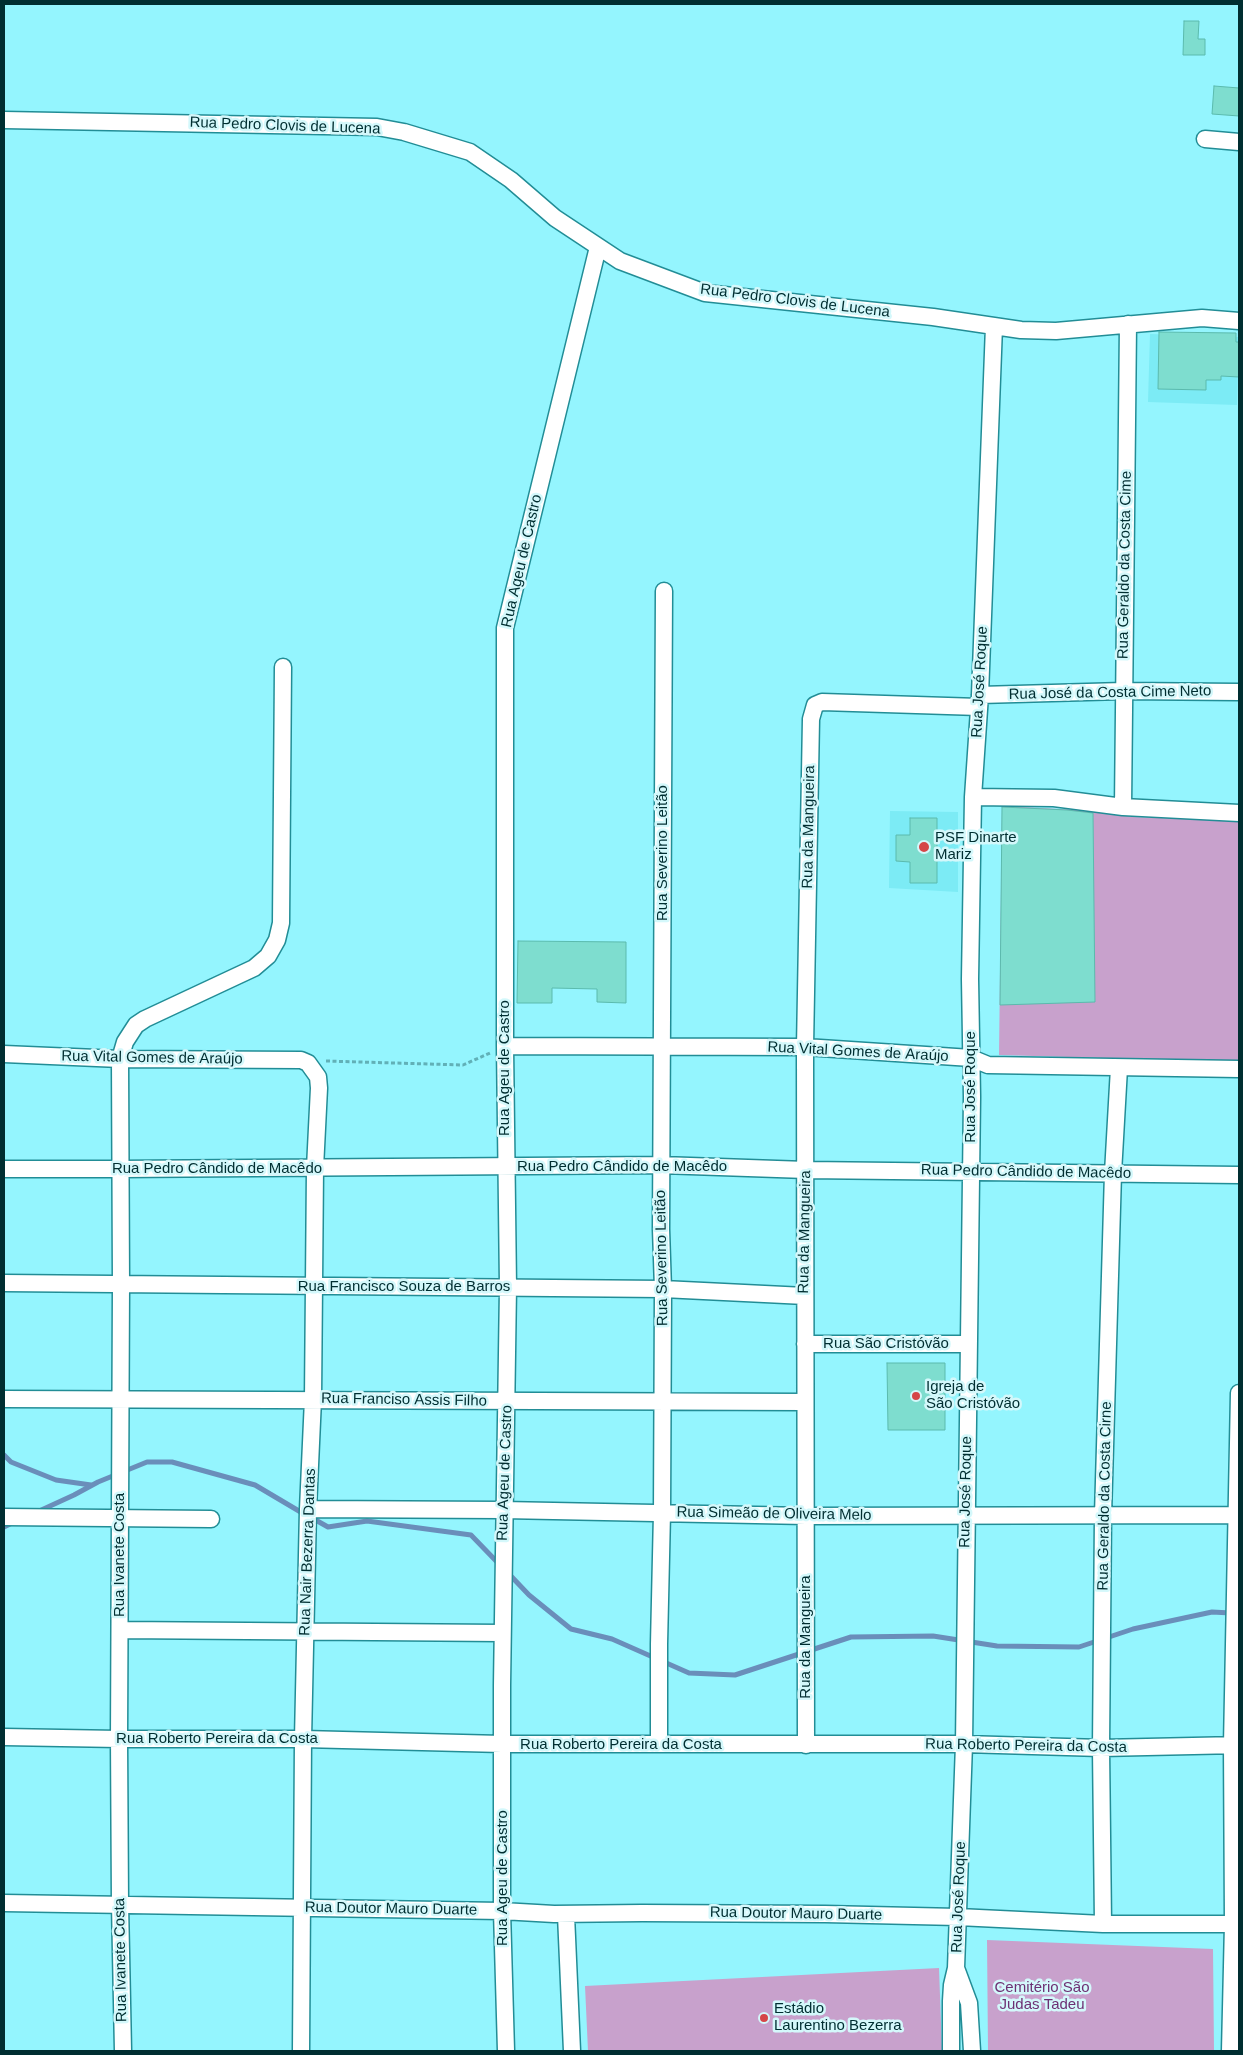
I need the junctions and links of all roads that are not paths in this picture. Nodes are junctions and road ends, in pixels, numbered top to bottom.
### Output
1 (4, 120) edge
2 (1205, 139) dead end
3 (1239, 142) edge
4 (598, 247) junction
5 (1239, 321) edge
6 (1128, 324) junction
7 (994, 326) junction
8 (664, 591) dead end
9 (283, 667) dead end
10 (1123, 691) junction
11 (1239, 692) edge
12 (979, 701) junction
13 (811, 719) joint
14 (973, 797) junction
15 (1122, 807) junction
16 (1239, 813) edge
17 (505, 1046) junction
18 (805, 1047) junction
19 (662, 1048) junction
20 (4, 1054) edge
21 (971, 1058) junction
22 (120, 1059) junction
23 (301, 1060) joint
24 (1119, 1068) junction
25 (1239, 1069) edge
26 (661, 1165) junction
27 (506, 1166) junction
28 (4, 1168) edge
29 (315, 1168) junction
30 (119, 1170) junction
31 (806, 1170) junction
32 (971, 1171) junction
33 (1113, 1174) junction
34 (1239, 1175) edge
35 (4, 1283) edge
36 (121, 1285) junction
37 (313, 1286) junction
38 (508, 1287) junction
39 (663, 1288) junction
40 (805, 1296) junction
41 (805, 1344) junction
42 (968, 1344) junction
43 (1239, 1393) edge
44 (4, 1399) edge
45 (120, 1399) junction
46 (313, 1399) junction
47 (507, 1401) junction
48 (804, 1402) junction
49 (662, 1403) junction
50 (308, 1509) junction
51 (504, 1510) junction
52 (662, 1513) junction
53 (966, 1515) junction
54 (1238, 1515) edge
55 (806, 1516) junction
56 (1103, 1516) junction
57 (4, 1517) edge
58 (120, 1517) junction
59 (211, 1519) dead end
60 (120, 1630) junction
61 (306, 1631) junction
62 (502, 1633) junction
63 (4, 1737) edge
64 (303, 1739) junction
65 (119, 1740) junction
66 (502, 1744) junction
67 (658, 1744) junction
68 (964, 1744) junction
69 (806, 1745) junction
70 (1236, 1745) edge
71 (1101, 1748) junction
72 (4, 1903) edge
73 (120, 1904) junction
74 (303, 1907) junction
75 (502, 1911) junction
76 (566, 1915) junction
77 (958, 1917) junction
78 (1103, 1924) junction
79 (1233, 1924) junction
80 (956, 1968) junction
81 (123, 2051) edge
82 (302, 2051) edge
83 (506, 2051) edge
84 (572, 2051) edge
85 (951, 2051) edge
86 (972, 2051) edge
87 (1230, 2051) edge

1 - 4 street, Rua Pedro Clovis de Lucena
2 - 3 street
4 - 7 street, Rua Pedro Clovis de Lucena
4 - 17 street, Rua Ageu de Castro
5 - 6 street, Rua Pedro Clovis de Lucena
6 - 7 street, Rua Pedro Clovis de Lucena
6 - 10 street, Rua Geraldo da Costa Cime
7 - 12 street, Rua José Roque
8 - 19 street, Rua Severino Leitão
9 - 22 street, Rua Ivanete Costa
10 - 11 street, Rua José da Costa Cime Neto
10 - 12 street, Rua José da Costa Cime Neto
10 - 15 street, Rua Geraldo da Costa Cime
12 - 13 street, Rua José da Costa Cime Neto
12 - 14 street, Rua José Roque
13 - 18 street, Rua da Mangueira
14 - 15 street
14 - 21 street, Rua José Roque
15 - 16 street
17 - 19 street, Rua Vital Gomes de Araújo
17 - 27 street, Rua Ageu de Castro
18 - 19 street, Rua Vital Gomes de Araújo
18 - 21 street, Rua Vital Gomes de Araújo
18 - 31 street, Rua da Mangueira
19 - 26 street, Rua Severino Leitão
20 - 22 street, Rua Vital Gomes de Araújo
21 - 24 street, Rua Vital Gomes de Araújo
21 - 32 street, Rua José Roque
22 - 23 street, Rua Vital Gomes de Araújo
22 - 30 street, Rua Ivanete Costa
23 - 29 street, Rua Nair Bezerra Dantas
24 - 25 street, Rua Vital Gomes de Araújo
24 - 33 street, Rua Geraldo da Costa Cirne
26 - 27 street, Rua Pedro Cândido de Macêdo
26 - 31 street, Rua Pedro Cândido de Macêdo
26 - 39 street, Rua Severino Leitão
27 - 29 street, Rua Pedro Cândido de Macêdo
27 - 38 street, Rua Ageu de Castro
28 - 30 street, Rua Pedro Cândido de Macêdo
29 - 30 street, Rua Pedro Cândido de Macêdo
29 - 37 street, Rua Nair Bezerra Dantas
30 - 36 street, Rua Ivanete Costa
31 - 32 street, Rua Pedro Cândido de Macêdo
31 - 40 street, Rua da Mangueira
32 - 33 street, Rua Pedro Cândido de Macêdo
32 - 42 street, Rua José Roque
33 - 34 street, Rua Pedro Cândido de Macêdo
33 - 56 street, Rua Geraldo da Costa Cirne
35 - 36 street, Rua Francisco Souza de Barros
36 - 37 street, Rua Francisco Souza de Barros
36 - 45 street, Rua Ivanete Costa
37 - 38 street, Rua Francisco Souza de Barros
37 - 46 street, Rua Nair Bezerra Dantas
38 - 39 street, Rua Francisco Souza de Barros
38 - 47 street, Rua Ageu de Castro
39 - 40 street, Rua Francisco Souza de Barros
39 - 49 street, Rua Severino Leitão
40 - 41 street, Rua da Mangueira
41 - 42 street, Rua São Cristóvão
41 - 48 street, Rua da Mangueira
42 - 53 street, Rua José Roque
43 - 54 street
44 - 45 street, Rua Franciso Assis Filho
45 - 46 street, Rua Franciso Assis Filho
45 - 58 street, Rua Ivanete Costa
46 - 47 street, Rua Franciso Assis Filho
46 - 50 street, Rua Nair Bezerra Dantas
47 - 49 street, Rua Franciso Assis Filho
47 - 51 street, Rua Ageu de Castro
48 - 49 street, Rua Franciso Assis Filho
48 - 55 street, Rua da Mangueira
49 - 52 street, Rua Severino Leitão
50 - 51 street, Rua Simeão de Oliveira Melo
50 - 61 street, Rua Nair Bezerra Dantas
51 - 52 street, Rua Simeão de Oliveira Melo
51 - 62 street, Rua Ageu de Castro
52 - 55 street, Rua Simeão de Oliveira Melo
52 - 67 street, Rua Severino Leitão
53 - 55 street, Rua Simeão de Oliveira Melo
53 - 56 street, Rua Simeão de Oliveira Melo
53 - 68 street, Rua José Roque
54 - 56 street, Rua Simeão de Oliveira Melo
54 - 70 street
55 - 69 street, Rua da Mangueira
56 - 71 street, Rua Geraldo da Costa Cirne
57 - 58 street
58 - 59 street
58 - 60 street, Rua Ivanete Costa
60 - 61 street
60 - 65 street, Rua Ivanete Costa
61 - 62 street
61 - 64 street, Rua Nair Bezerra Dantas
62 - 66 street, Rua Ageu de Castro
63 - 65 street, Rua Roberto Pereira da Costa
64 - 65 street, Rua Roberto Pereira da Costa
64 - 66 street, Rua Roberto Pereira da Costa
64 - 74 street, Rua Nair Bezerra Dantas
65 - 73 street, Rua Ivanete Costa
66 - 67 street, Rua Roberto Pereira da Costa
66 - 75 street, Rua Ageu de Castro
67 - 69 street, Rua Roberto Pereira da Costa
68 - 69 street, Rua Roberto Pereira da Costa
68 - 71 street, Rua Roberto Pereira da Costa
68 - 77 street, Rua José Roque
70 - 71 street, Rua Roberto Pereira da Costa
70 - 79 street
71 - 78 street, Rua Geraldo da Costa Cirne
72 - 73 street, Rua Doutor Mauro Duarte
73 - 74 street, Rua Doutor Mauro Duarte
73 - 81 street, Rua Ivanete Costa
74 - 75 street, Rua Doutor Mauro Duarte
74 - 82 street, Rua Nair Bezerra Dantas
75 - 76 street, Rua Doutor Mauro Duarte
75 - 83 street, Rua Ageu de Castro
76 - 77 street, Rua Doutor Mauro Duarte
76 - 84 street
77 - 78 street, Rua Doutor Mauro Duarte
77 - 80 street, Rua José Roque
78 - 79 street, Rua Doutor Mauro Duarte
79 - 87 street
80 - 85 street, Rua José Roque
80 - 86 street, Rua José Roque

